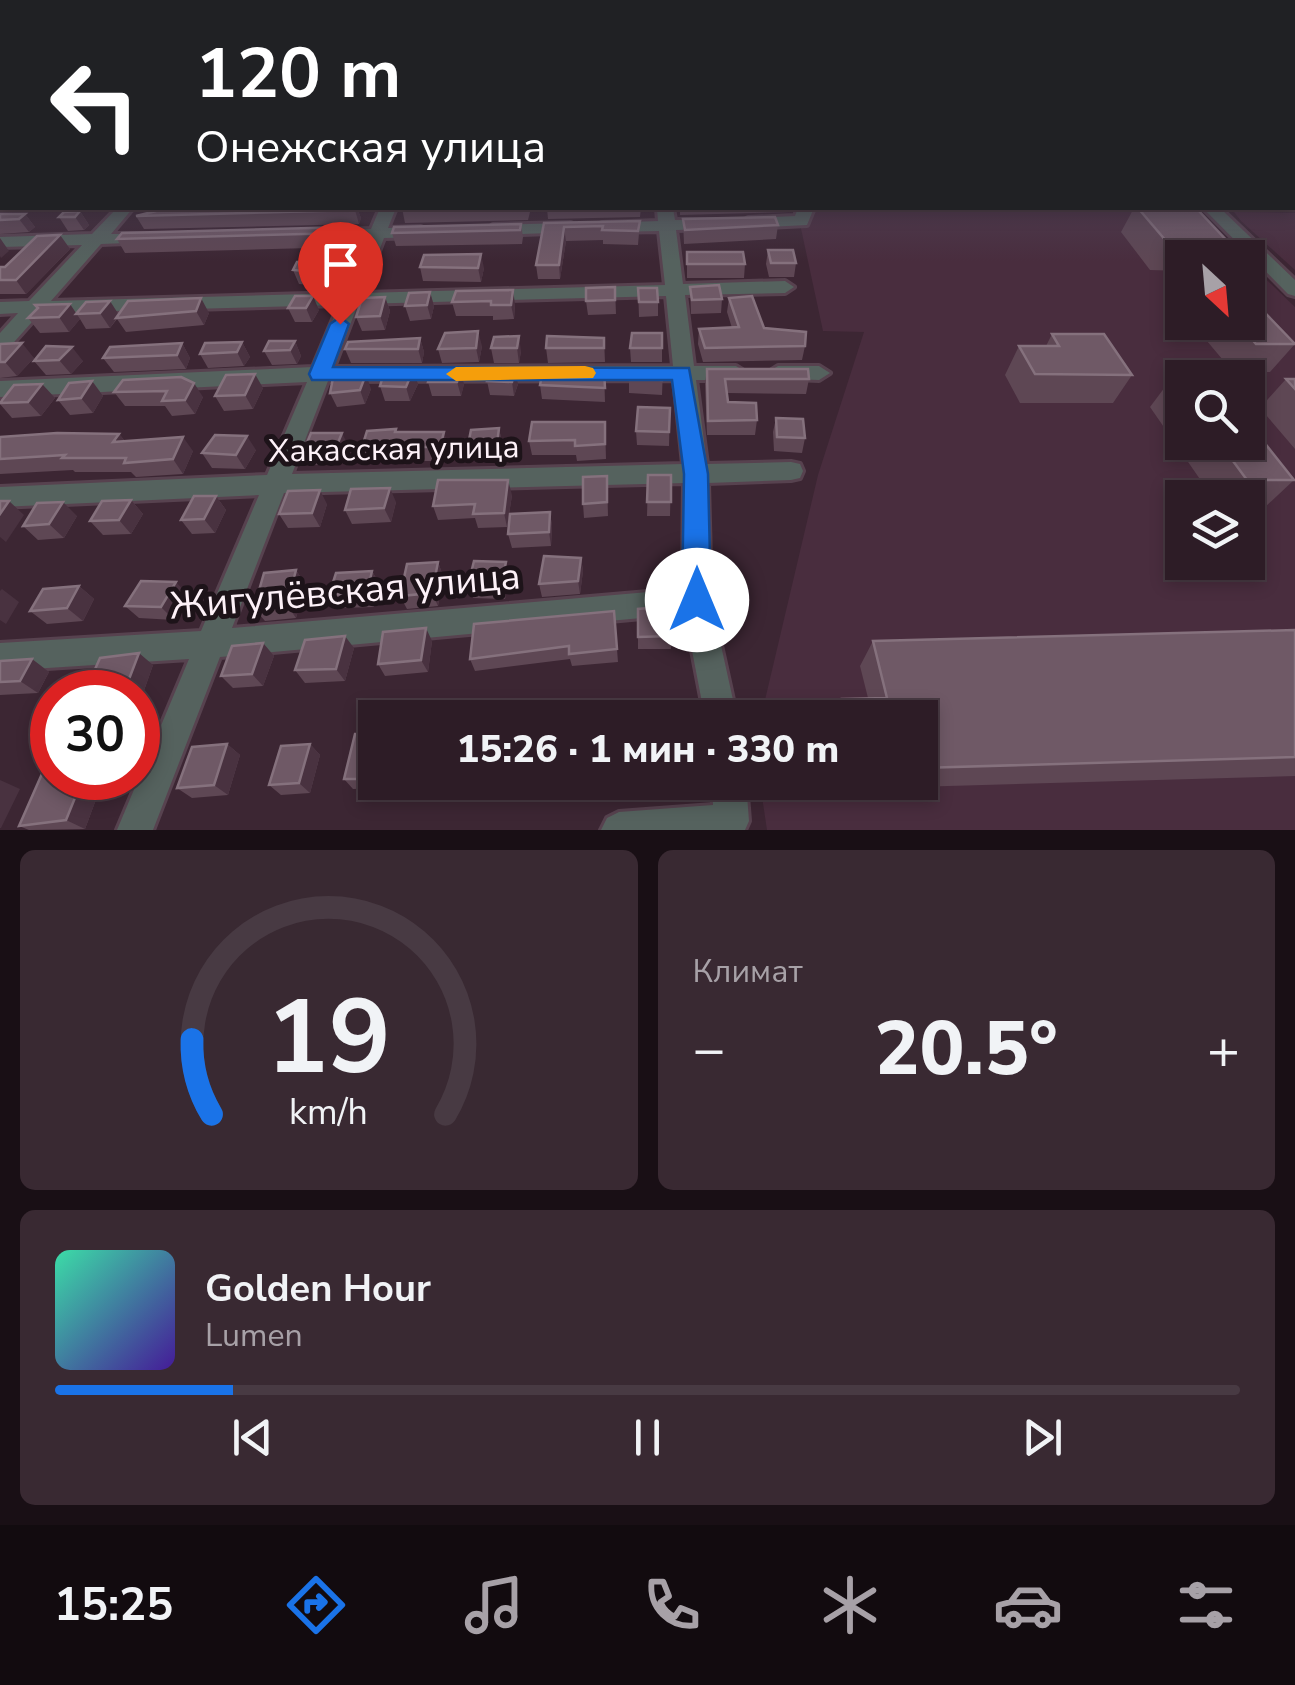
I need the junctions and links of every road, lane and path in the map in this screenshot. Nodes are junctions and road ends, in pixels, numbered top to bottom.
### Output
1 (123, 210) edge
2 (387, 210) edge
3 (1213, 210) edge
4 (802, 214) edge
5 (666, 217) edge
6 (474, 231) edge
7 (435, 232) edge
8 (377, 233) junction
9 (294, 236) edge
10 (155, 238) edge
11 (96, 239) junction
12 (0, 242) edge
13 (784, 287) dead end
14 (675, 290) junction
15 (1295, 290) edge
16 (349, 298) junction
17 (36, 307) junction
18 (0, 308) edge
19 (0, 345) edge
20 (682, 373) junction
21 (819, 373) dead end
22 (320, 374) junction
23 (0, 388) edge
24 (790, 472) dead end
25 (696, 474) junction
26 (276, 484) junction
27 (0, 497) edge
28 (697, 600) junction
29 (212, 644) junction
30 (0, 657) edge
31 (717, 700) edge
32 (730, 800) edge
33 (135, 830) edge
34 (619, 830) edge

1 - 11 street
2 - 8 street
3 - 15 street
4 - 5 street
5 - 6 street
5 - 14 street
7 - 8 street
8 - 9 street
8 - 16 street
10 - 11 street
11 - 12 street
11 - 17 street
13 - 14 street
14 - 16 street
14 - 20 street
16 - 17 street
16 - 22 street
17 - 18 street
17 - 19 street
20 - 21 street
20 - 22 street
20 - 25 street
22 - 23 street
22 - 26 street
24 - 25 street, Хакасская улица
25 - 26 street, Хакасская улица
25 - 28 street
26 - 27 street, Хакасская улица
26 - 29 street
28 - 29 street, Жигулёвская улица
28 - 31 street
29 - 30 street, Жигулёвская улица
29 - 33 street
32 - 34 street

